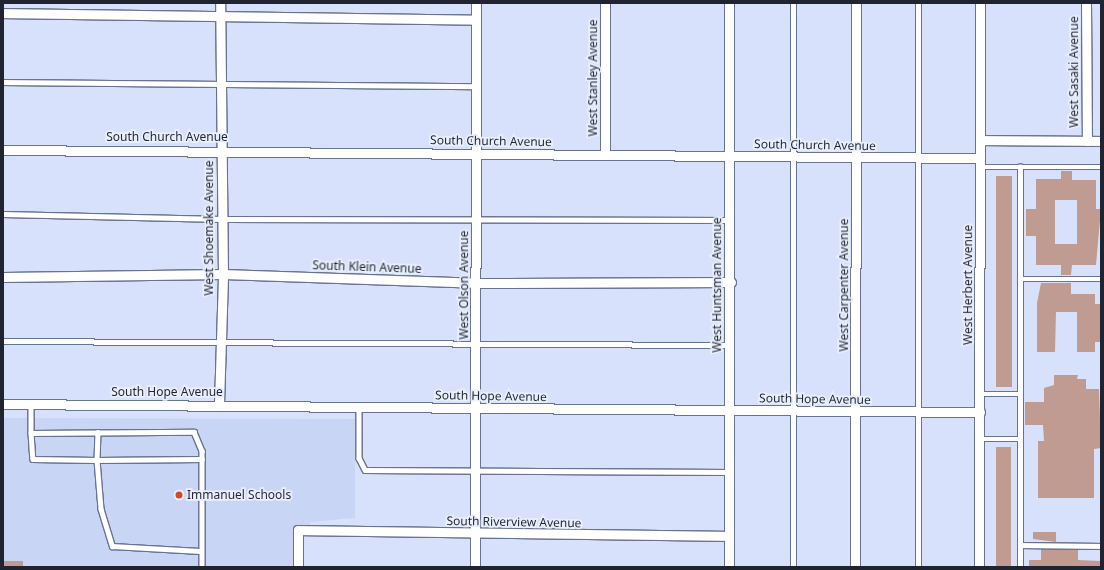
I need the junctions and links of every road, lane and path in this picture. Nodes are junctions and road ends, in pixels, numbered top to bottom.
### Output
1 (220, 3) edge
2 (476, 3) edge
3 (605, 3) edge
4 (729, 3) edge
5 (793, 3) edge
6 (856, 3) edge
7 (918, 3) edge
8 (980, 3) edge
9 (1086, 3) edge
10 (3, 13) edge
11 (221, 18) junction
12 (476, 20) junction
13 (3, 82) edge
14 (221, 86) junction
15 (476, 86) junction
16 (980, 140) junction
17 (1087, 141) junction
18 (1101, 141) edge
19 (221, 149) junction
20 (3, 150) edge
21 (475, 153) junction
22 (605, 154) junction
23 (729, 156) junction
24 (793, 157) junction
25 (856, 157) junction
26 (918, 158) junction
27 (980, 162) junction
28 (1020, 167) junction
29 (1101, 167) edge
30 (3, 214) edge
31 (476, 218) junction
32 (222, 219) junction
33 (729, 220) junction
34 (223, 274) junction
35 (3, 278) edge
36 (1020, 279) junction
37 (1101, 279) edge
38 (731, 282) junction
39 (475, 283) junction
40 (3, 341) edge
41 (221, 342) junction
42 (476, 344) junction
43 (730, 345) junction
44 (980, 394) junction
45 (1021, 394) junction
46 (3, 404) edge
47 (31, 404) junction
48 (219, 404) junction
49 (359, 406) junction
50 (476, 408) junction
51 (729, 410) junction
52 (794, 411) junction
53 (856, 412) junction
54 (918, 412) junction
55 (980, 412) junction
56 (31, 432) junction
57 (98, 432) junction
58 (980, 439) junction
59 (1021, 439) junction
60 (202, 459) junction
61 (97, 460) junction
62 (475, 472) junction
63 (729, 472) junction
64 (475, 534) junction
65 (729, 536) junction
66 (1020, 544) junction
67 (1101, 546) edge
68 (200, 551) junction
69 (202, 567) edge
70 (298, 567) edge
71 (475, 567) edge
72 (729, 567) edge
73 (794, 567) edge
74 (855, 567) edge
75 (918, 567) edge
76 (979, 567) edge
77 (1020, 567) edge

1 - 11 street, West Shoemake Avenue
2 - 12 street, West Olson Avenue
3 - 22 street, West Stanley Avenue
4 - 23 street, West Huntsman Avenue
5 - 24 lane
6 - 25 street, West Carpenter Avenue
7 - 26 lane
8 - 16 street, West Herbert Avenue
9 - 17 street, West Sasaki Avenue
10 - 11 street
11 - 12 street
11 - 14 street, West Shoemake Avenue
12 - 15 street, West Olson Avenue
13 - 14 lane
14 - 15 lane
14 - 19 street, West Shoemake Avenue
15 - 21 street, West Olson Avenue
16 - 17 street
16 - 27 street, West Herbert Avenue
17 - 18 street
19 - 20 street, South Church Avenue
19 - 21 street, South Church Avenue
19 - 32 street, West Shoemake Avenue
21 - 22 street, South Church Avenue
21 - 31 street, West Olson Avenue
22 - 23 street, South Church Avenue
23 - 24 street, South Church Avenue
23 - 33 street, West Huntsman Avenue
24 - 25 street, South Church Avenue
24 - 52 lane
25 - 26 street, South Church Avenue
25 - 53 street, West Carpenter Avenue
26 - 27 street, South Church Avenue
26 - 54 lane
27 - 28 lane
27 - 44 street, West Herbert Avenue
28 - 29 lane
28 - 36 lane
30 - 32 lane
31 - 32 lane
31 - 33 lane
31 - 39 street, West Olson Avenue
32 - 34 street, West Shoemake Avenue
33 - 38 street, West Huntsman Avenue
34 - 35 street, South Klein Avenue
34 - 39 street, South Klein Avenue
34 - 41 street, West Shoemake Avenue
36 - 37 lane
36 - 45 lane
38 - 39 street, South Klein Avenue
38 - 43 street, West Huntsman Avenue
39 - 42 street, West Olson Avenue
40 - 41 lane
41 - 42 lane
41 - 48 street, West Shoemake Avenue
42 - 43 lane
42 - 50 street, West Olson Avenue
43 - 51 street, West Huntsman Avenue
44 - 45 lane
44 - 55 street, West Herbert Avenue
45 - 59 lane
46 - 47 street, South Hope Avenue
47 - 48 street, South Hope Avenue
47 - 56 lane
48 - 49 street, South Hope Avenue
49 - 50 street, South Hope Avenue
49 - 62 lane
50 - 51 street, South Hope Avenue
50 - 62 street, West Olson Avenue
51 - 52 street, South Hope Avenue
51 - 63 street, West Huntsman Avenue
52 - 53 street, South Hope Avenue
52 - 73 lane
53 - 54 street, South Hope Avenue
53 - 74 street, West Carpenter Avenue
54 - 55 street, South Hope Avenue
54 - 75 lane
55 - 58 street, West Herbert Avenue
56 - 57 lane
56 - 61 lane
57 - 60 lane
57 - 61 lane
58 - 59 lane
58 - 76 street, West Herbert Avenue
59 - 66 lane
60 - 61 lane
60 - 68 lane
61 - 68 lane
62 - 63 lane
62 - 64 street, West Olson Avenue
63 - 65 street, West Huntsman Avenue
64 - 65 street, South Riverview Avenue
64 - 70 street, South Riverview Avenue
64 - 71 street, West Olson Avenue
65 - 72 street, West Huntsman Avenue
66 - 67 lane
66 - 77 lane
68 - 69 lane

